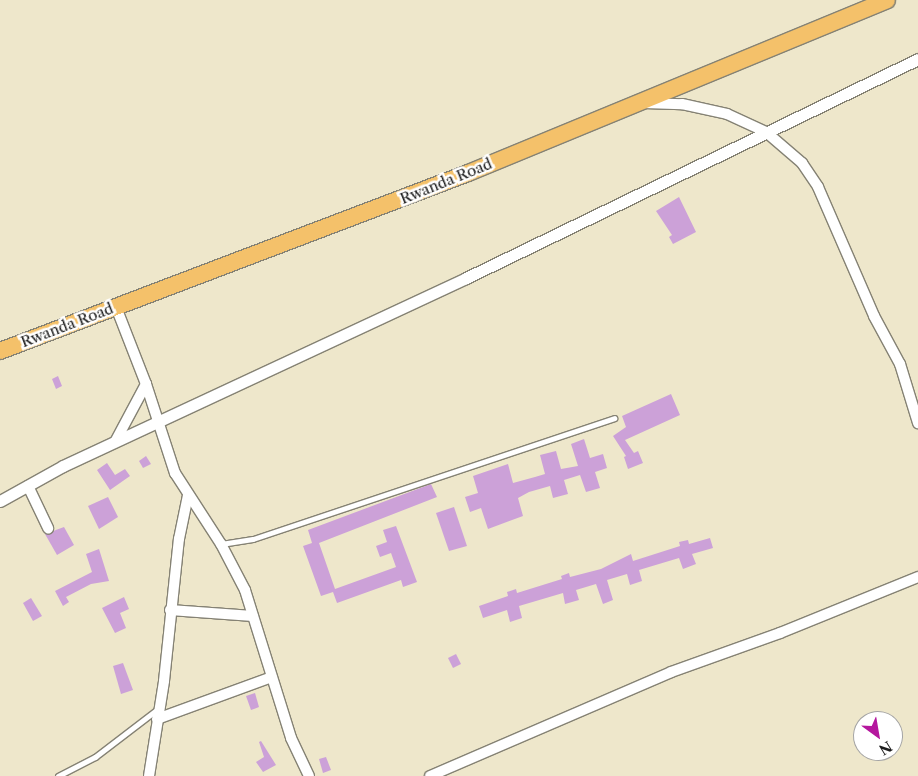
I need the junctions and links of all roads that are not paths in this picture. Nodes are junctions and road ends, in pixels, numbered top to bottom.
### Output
1 (887, 0) edge
2 (918, 59) edge
3 (636, 103) junction
4 (766, 132) junction
5 (116, 307) junction
6 (0, 351) edge
7 (146, 384) junction
8 (614, 418) dead end
9 (918, 422) edge
10 (159, 423) junction
11 (115, 442) junction
12 (28, 486) junction
13 (188, 495) junction
14 (0, 501) edge
15 (48, 528) dead end
16 (221, 544) junction
17 (918, 577) edge
18 (170, 610) junction
19 (252, 616) junction
20 (272, 677) junction
21 (160, 708) junction
22 (157, 719) junction
23 (58, 776) edge
24 (149, 776) edge
25 (309, 776) edge
26 (430, 776) edge

1 - 3 highway, Rwanda Road
2 - 4 street
3 - 4 street
3 - 5 highway, Rwanda Road
4 - 9 street
4 - 10 street
5 - 6 highway, Rwanda Road
5 - 7 street
7 - 10 street
7 - 11 street
8 - 16 lane
10 - 11 street
10 - 13 street
11 - 12 street
12 - 14 street
12 - 15 street
13 - 16 street
13 - 18 street
16 - 19 street
17 - 26 street
18 - 19 street
18 - 21 street
19 - 20 street
20 - 22 street
20 - 25 street
21 - 22 street
21 - 23 lane
22 - 24 street

